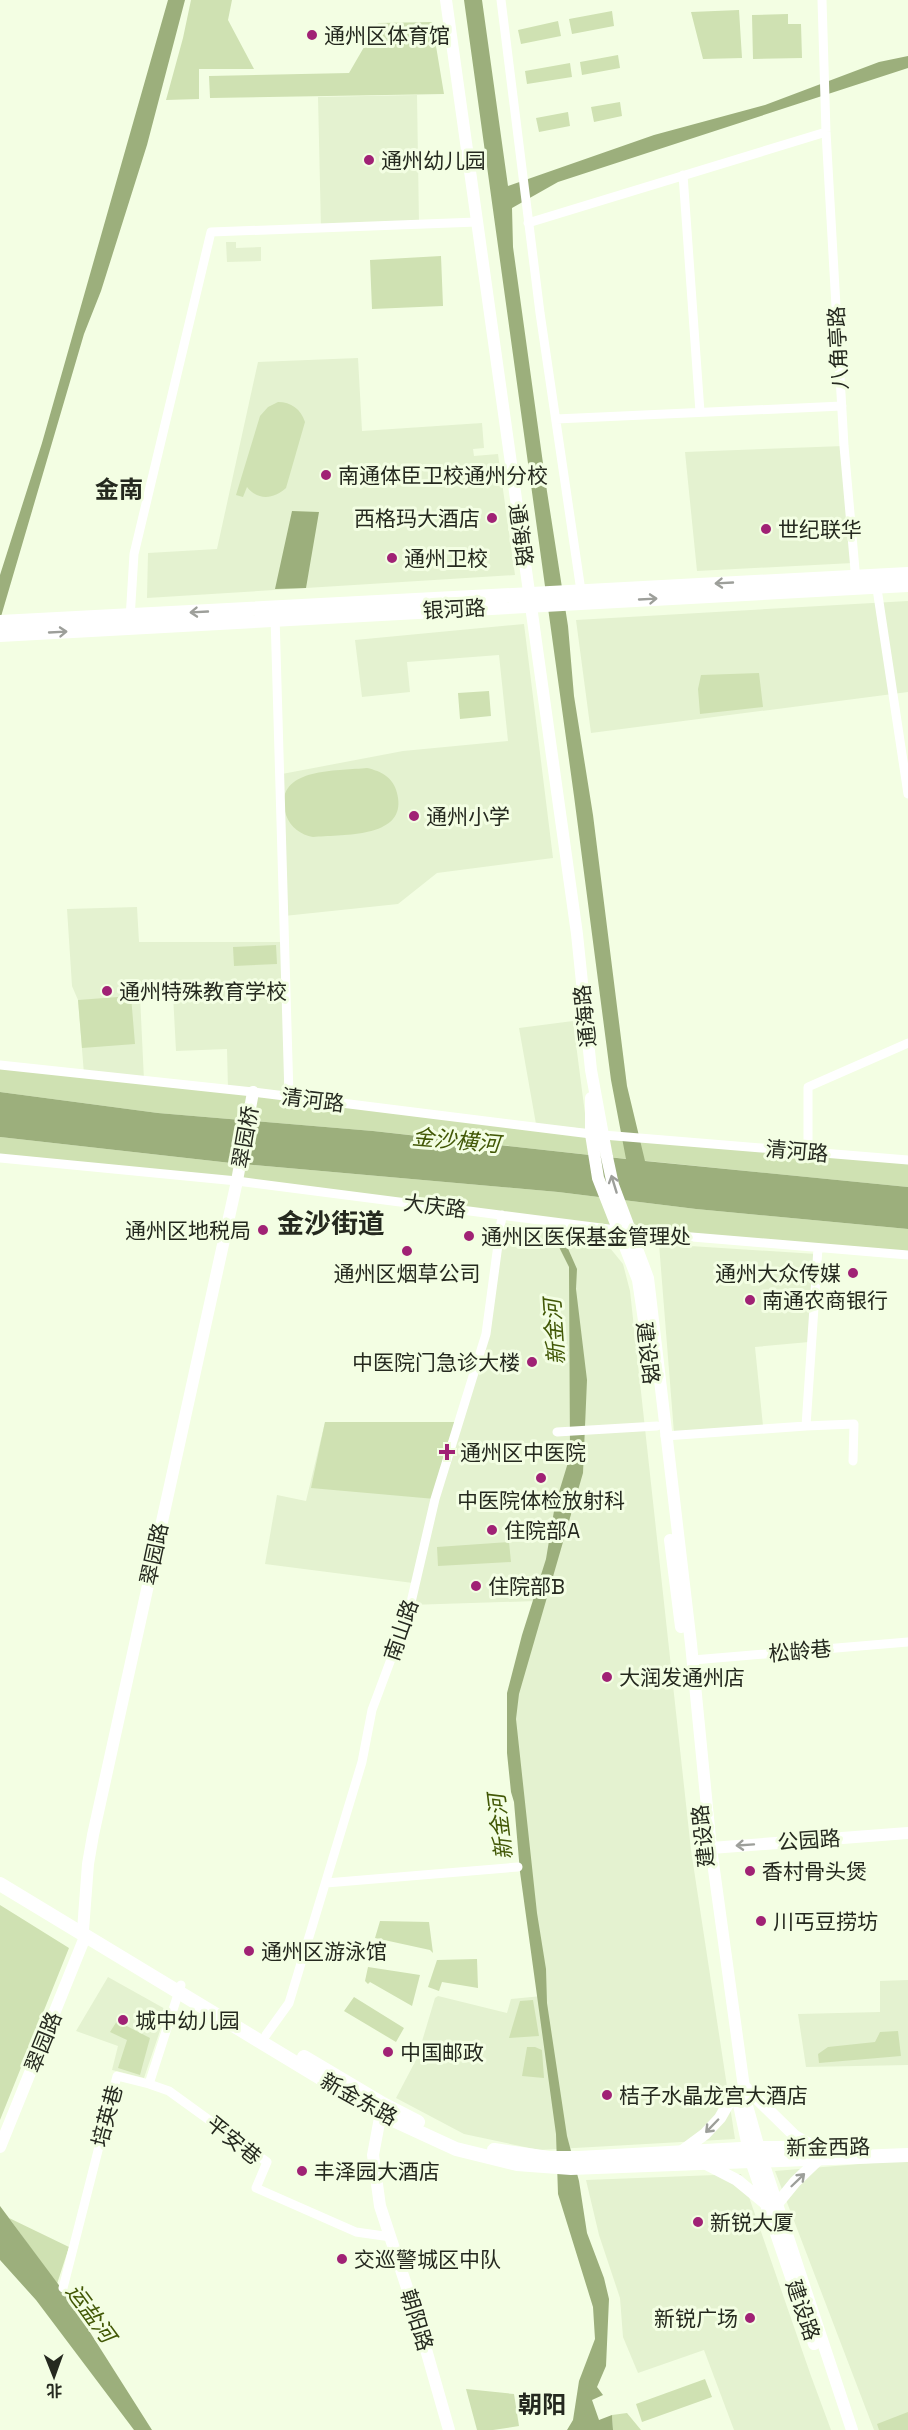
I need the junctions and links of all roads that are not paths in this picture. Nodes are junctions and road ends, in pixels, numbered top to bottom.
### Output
1 (446, 0) edge
2 (501, 0) edge
3 (822, 0) edge
4 (826, 132) junction
5 (683, 175) junction
6 (477, 222) junction
7 (528, 223) junction
8 (842, 406) junction
9 (699, 412) junction
10 (556, 419) junction
11 (908, 574) edge
12 (876, 581) junction
13 (856, 583) junction
14 (908, 585) edge
15 (586, 594) junction
16 (530, 599) junction
17 (275, 614) junction
18 (0, 622) edge
19 (130, 622) junction
20 (0, 635) edge
21 (908, 794) edge
22 (908, 1043) edge
23 (0, 1065) edge
24 (591, 1070) junction
25 (253, 1092) junction
26 (289, 1096) junction
27 (591, 1134) junction
28 (604, 1135) junction
29 (808, 1152) junction
30 (0, 1158) edge
31 (908, 1160) edge
32 (237, 1181) junction
33 (502, 1215) junction
34 (626, 1231) junction
35 (818, 1248) junction
36 (908, 1255) edge
37 (806, 1426) junction
38 (661, 1431) junction
39 (562, 1432) dead end
40 (853, 1461) dead end
41 (908, 1642) edge
42 (693, 1660) junction
43 (908, 1833) edge
44 (711, 1848) junction
45 (518, 1867) dead end
46 (0, 1878) edge
47 (326, 1883) junction
48 (0, 1884) edge
49 (84, 1933) junction
50 (180, 1989) junction
51 (266, 2035) junction
52 (149, 2084) junction
53 (740, 2088) junction
54 (382, 2109) junction
55 (908, 2145) edge
56 (0, 2147) edge
57 (818, 2153) junction
58 (678, 2154) junction
59 (755, 2154) junction
60 (908, 2155) edge
61 (579, 2163) junction
62 (704, 2163) junction
63 (772, 2204) junction
64 (391, 2237) junction
65 (63, 2288) dead end
66 (449, 2430) edge
67 (844, 2430) edge
68 (852, 2430) edge

1 - 6 street, 通海路
2 - 7 street
3 - 4 street, 八角亭路
4 - 5 street
4 - 8 street, 八角亭路
5 - 7 street
5 - 9 street
6 - 16 street, 通海路
6 - 19 street
7 - 10 street
8 - 9 street
8 - 13 street, 八角亭路
9 - 10 street
10 - 15 street
11 - 12 main road, 银河路
12 - 13 main road, 银河路
12 - 14 main road, 银河路
12 - 21 street
13 - 15 main road, 银河路
15 - 16 main road, 银河路
16 - 17 main road, 银河路
16 - 24 street, 通海路
17 - 19 main road, 银河路
17 - 26 street
18 - 19 main road, 银河路
20 -> 19 main road, 银河路
22 - 29 street
23 - 25 street, 清河路
24 - 27 street, 通海路
24 - 28 street, 通海路
25 - 26 street, 清河路
25 - 32 street, 翠园桥
26 - 27 street, 清河路
27 - 28 street, 清河路
27 - 34 street, 通海路
28 - 29 street, 清河路
34 -> 28 street, 通海路
29 - 31 street, 清河路
30 - 32 street, 大庆路
32 - 33 street, 大庆路
32 - 49 street, 翠园路
33 - 34 street, 大庆路
33 - 47 street, 南山路
34 - 35 street, 大庆路
34 - 38 street, 建设路
35 - 36 street, 大庆路
35 - 37 street
37 - 38 street
37 - 40 street
38 - 39 street
38 - 42 street, 建设路
38 - 53 street, 建设路
41 - 42 street, 松龄巷
42 - 44 street, 建设路
43 -> 44 street, 公园路
44 - 53 street, 建设路
45 - 47 street
46 - 49 main road, 新金东路
47 - 51 street, 南山路
48 - 49 main road, 新金东路
49 - 50 main road, 新金东路
49 - 56 street, 翠园路
50 - 51 main road, 新金东路
50 - 52 street, 培英巷
50 - 54 main road, 新金东路
51 - 54 main road, 新金东路
52 - 64 street, 平安巷
52 - 65 street, 培英巷
53 - 57 street
53 -> 58 street
53 - 59 street, 建设路
54 - 61 main road, 新金东路
54 - 64 street, 朝阳路
55 - 57 main road, 新金西路
57 - 59 main road, 新金西路
57 - 60 main road, 新金西路
63 -> 57 street
58 - 59 main road, 新金东路
58 - 61 main road, 新金东路
59 - 62 main road, 新金东路
59 - 63 street, 建设路
61 - 62 main road, 新金东路
62 - 63 street
63 - 67 street, 建设路
63 - 68 street, 建设路
64 - 66 street, 朝阳路

